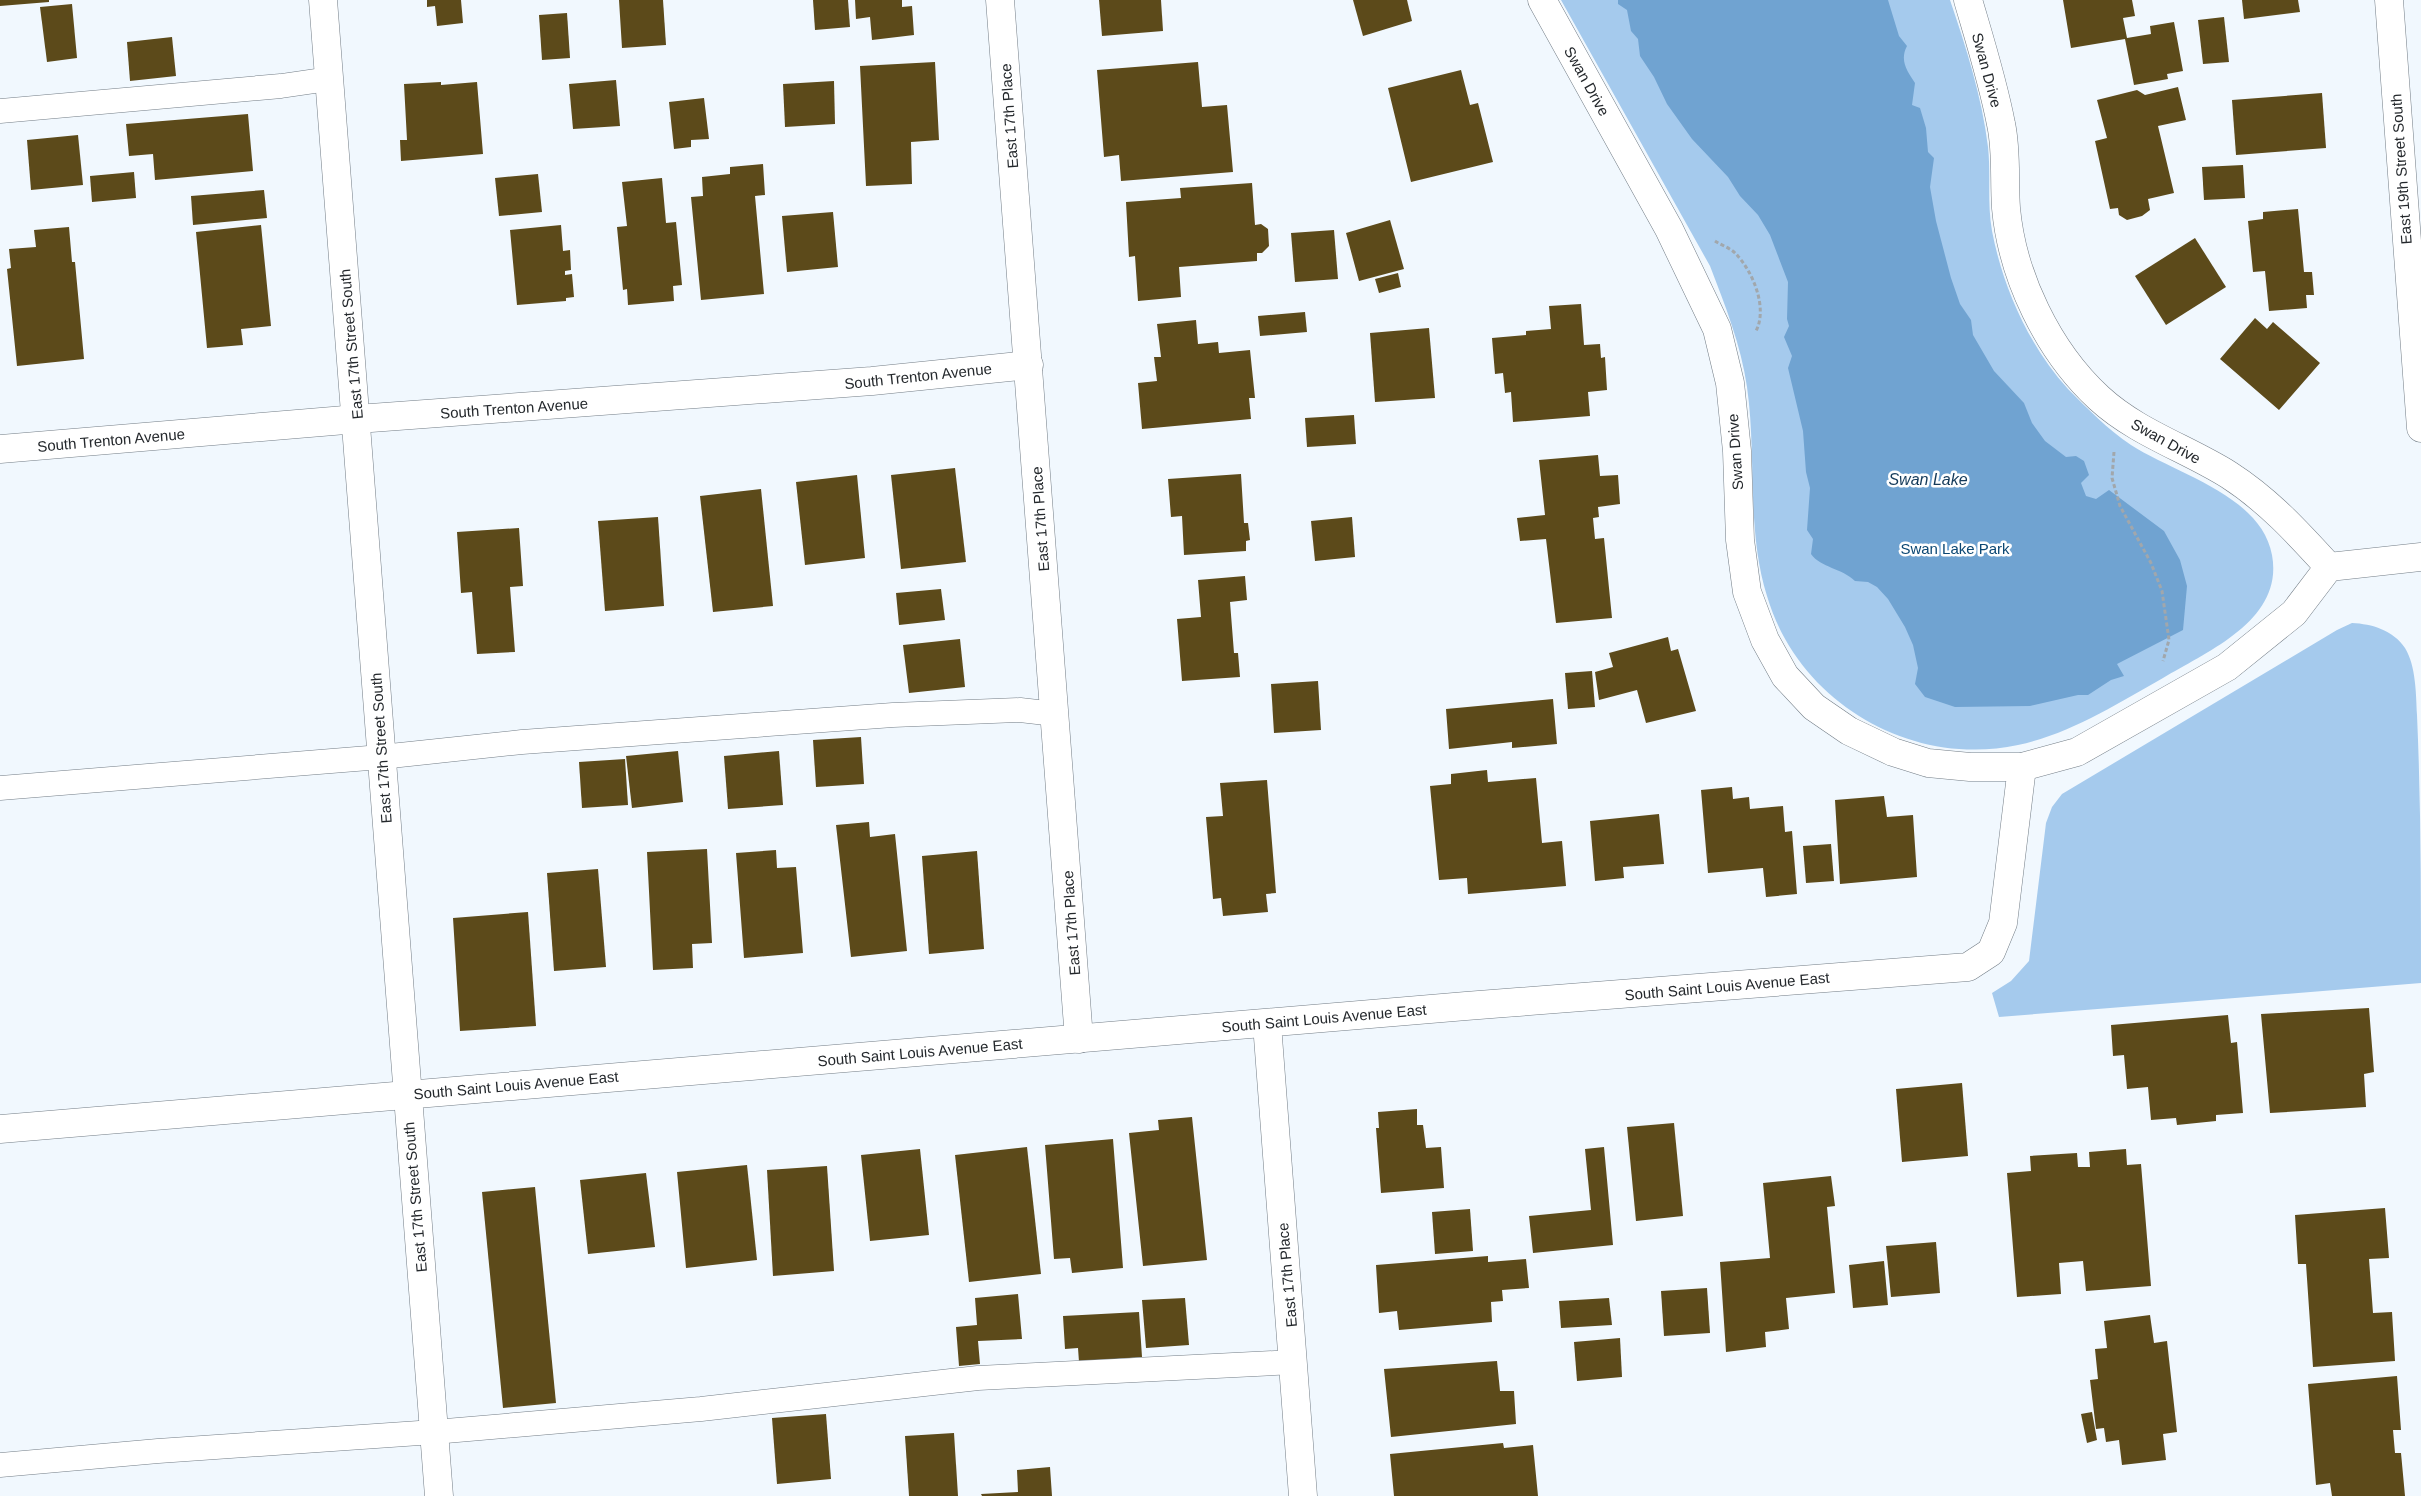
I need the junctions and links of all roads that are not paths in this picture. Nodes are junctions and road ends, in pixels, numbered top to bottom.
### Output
1 (323, 0) edge
2 (1000, 0) edge
3 (1542, 0) edge
4 (1968, 0) edge
5 (2388, 0) edge
6 (329, 79) junction
7 (0, 111) edge
8 (1029, 365) junction
9 (357, 419) junction
10 (2421, 428) edge
11 (0, 450) edge
12 (2421, 558) edge
13 (2329, 567) junction
14 (1055, 714) junction
15 (381, 757) junction
16 (2022, 767) junction
17 (0, 788) edge
18 (1267, 1024) junction
19 (1079, 1039) junction
20 (407, 1094) junction
21 (0, 1129) edge
22 (1294, 1362) junction
23 (434, 1432) junction
24 (0, 1465) edge
25 (439, 1496) edge
26 (1303, 1496) edge

1 - 6 street, East 17th Street South
2 - 8 street, East 17th Place
3 - 16 street, Swan Drive
4 - 13 street, Swan Drive
5 - 10 street, East 19th Street South
6 - 7 lane
6 - 9 street, East 17th Street South
8 - 9 street, South Trenton Avenue
8 - 14 street, East 17th Place
9 - 11 street, South Trenton Avenue
9 - 15 street, East 17th Street South
12 - 13 street
13 - 16 street
14 - 15 lane
14 - 19 street, East 17th Place
15 - 17 lane
15 - 20 street, East 17th Street South
16 - 18 street, South Saint Louis Avenue East
18 - 19 street, South Saint Louis Avenue East
18 - 22 street, East 17th Place
19 - 20 street, South Saint Louis Avenue East
20 - 21 street, South Saint Louis Avenue East
20 - 23 street, East 17th Street South
22 - 23 lane
22 - 26 street, East 17th Place
23 - 24 lane
23 - 25 street, East 17th Street South

